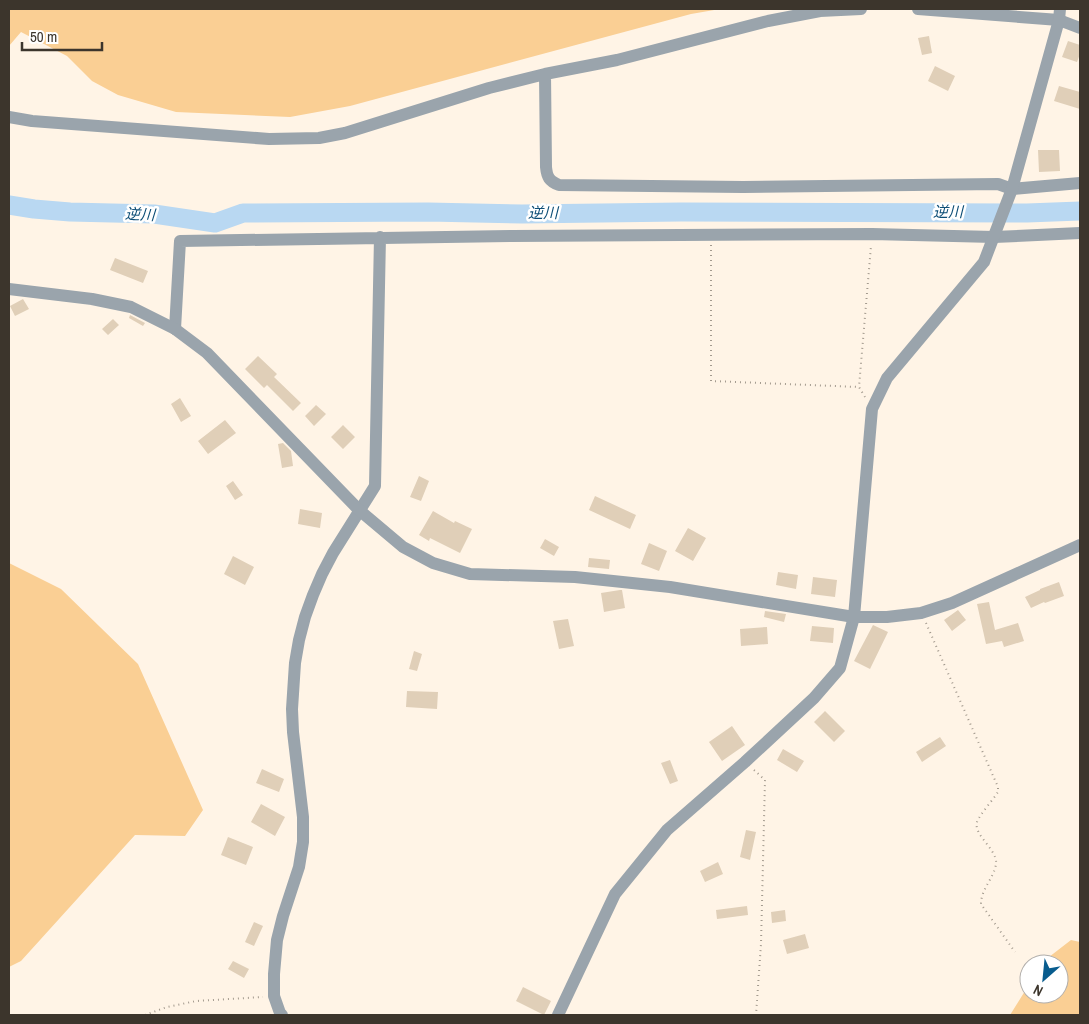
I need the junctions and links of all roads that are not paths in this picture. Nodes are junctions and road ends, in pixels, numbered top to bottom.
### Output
1 (861, 9) edge
2 (918, 9) edge
3 (1060, 14) edge
4 (1080, 28) edge
5 (545, 74) junction
6 (9, 117) edge
7 (1080, 183) edge
8 (1012, 189) junction
9 (1080, 233) edge
10 (380, 237) junction
11 (994, 237) junction
12 (9, 289) edge
13 (175, 329) junction
14 (359, 510) junction
15 (1080, 545) edge
16 (854, 617) junction
17 (282, 1015) edge
18 (558, 1015) edge

1 - 5 street
2 - 3 street
3 - 4 street
3 - 8 street
5 - 6 street
5 - 8 street
7 - 8 street
8 - 11 street
9 - 11 street
10 - 11 street
10 - 13 street
10 - 14 street
11 - 16 street
12 - 13 street
13 - 14 street
14 - 16 street
14 - 17 street
15 - 16 street
16 - 18 street

